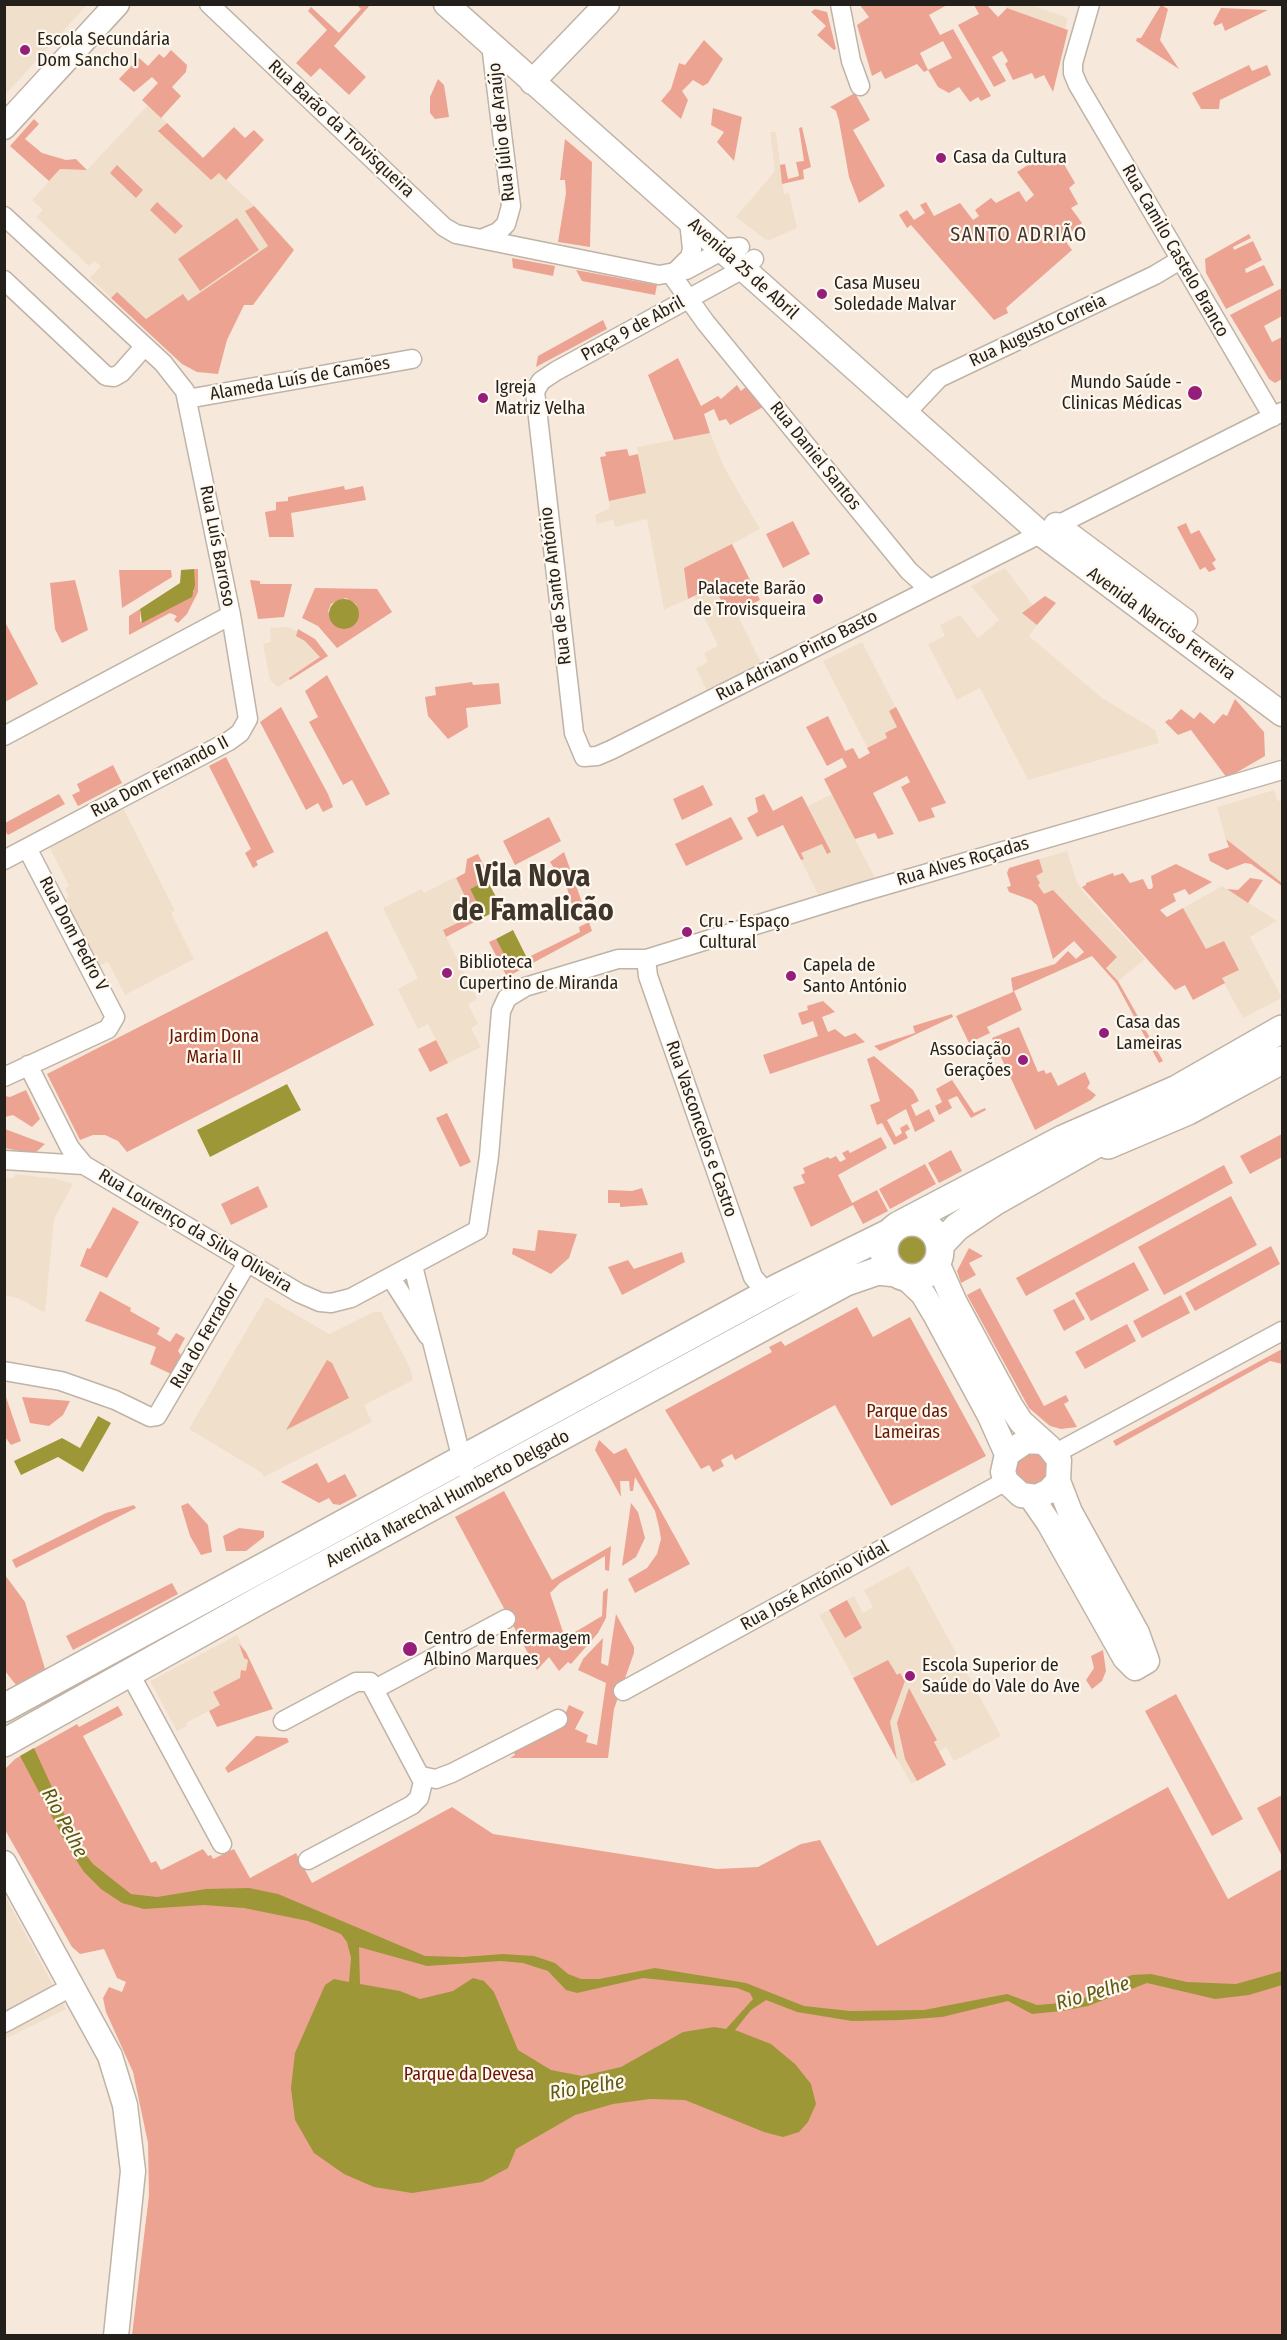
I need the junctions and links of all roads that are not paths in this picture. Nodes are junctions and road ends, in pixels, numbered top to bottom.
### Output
1 (117, 4) edge
2 (209, 4) edge
3 (446, 4) edge
4 (468, 4) edge
5 (607, 4) edge
6 (840, 4) edge
7 (1090, 4) edge
8 (492, 45) junction
9 (538, 76) junction
10 (860, 86) dead end
11 (4, 127) edge
12 (4, 216) edge
13 (689, 221) junction
14 (480, 240) junction
15 (740, 256) junction
16 (1180, 260) junction
17 (671, 274) junction
18 (4, 280) edge
19 (712, 286) junction
20 (687, 299) junction
21 (703, 319) junction
22 (144, 347) junction
23 (412, 358) dead end
24 (187, 399) junction
25 (910, 408) junction
26 (536, 413) joint
27 (1278, 415) edge
28 (1013, 510) junction
29 (1049, 529) junction
30 (1009, 549) junction
31 (929, 589) junction
32 (231, 615) junction
33 (1282, 694) edge
34 (1282, 714) edge
35 (4, 736) edge
36 (584, 756) joint
37 (1282, 770) edge
38 (27, 848) junction
39 (4, 860) edge
40 (645, 959) junction
41 (1282, 1016) edge
42 (1282, 1029) edge
43 (1282, 1041) edge
44 (1282, 1060) edge
45 (28, 1065) junction
46 (4, 1077) edge
47 (1068, 1149) junction
48 (4, 1160) edge
49 (84, 1165) junction
50 (896, 1228) junction
51 (939, 1254) junction
52 (247, 1263) junction
53 (413, 1266) junction
54 (900, 1275) junction
55 (390, 1278) junction
56 (768, 1294) junction
57 (1282, 1331) edge
58 (432, 1343) junction
59 (4, 1371) edge
60 (1049, 1448) junction
61 (1007, 1454) junction
62 (462, 1458) junction
63 (1058, 1480) junction
64 (1006, 1481) junction
65 (452, 1497) junction
66 (1031, 1497) junction
67 (506, 1620) dead end
68 (129, 1672) junction
69 (375, 1689) junction
70 (623, 1691) dead end
71 (4, 1708) edge
72 (558, 1719) dead end
73 (283, 1721) dead end
74 (4, 1743) edge
75 (421, 1776) junction
76 (222, 1844) dead end
77 (308, 1860) dead end
78 (4, 1863) edge
79 (73, 1986) junction
80 (4, 2023) edge
81 (116, 2336) edge

1 - 11 main road
2 - 14 street, Rua Barão da Trovisqueira
3 - 8 main road, Avenida 25 de Abril
4 - 9 main road, Avenida 25 de Abril
5 - 9 main road
6 - 10 street
7 - 16 street, Rua Camilo Castelo Branco
8 - 9 main road, Avenida 25 de Abril
8 - 14 street, Rua Júlio de Araújo
9 - 13 main road, Avenida 25 de Abril
9 - 15 main road, Avenida 25 de Abril
12 - 22 street, Rua Luís Barroso
13 - 15 main road, Avenida 25 de Abril
13 - 17 street, Praça 9 de Abril
14 - 17 street, Praça 9 de Abril
15 - 17 street, Praça 9 de Abril
15 - 19 street, Praça 9 de Abril
15 - 25 main road, Avenida 25 de Abril
16 - 25 street, Rua Augusto Correia
16 - 27 street, Rua Camilo Castelo Branco
17 - 20 street, Rua Daniel Santos
18 - 22 street
19 - 20 street, Praça 9 de Abril
19 - 21 street
20 - 21 street, Rua Daniel Santos
20 - 26 street, Praça 9 de Abril
21 - 31 street, Rua Daniel Santos
22 - 24 street, Rua Luís Barroso
23 - 24 street, Alameda Luís de Camões
24 - 32 street, Rua Luís Barroso
25 - 28 main road, Avenida 25 de Abril
25 - 29 main road, Avenida 25 de Abril
26 - 36 street, Rua de Santo António
27 - 29 street, Rua Adriano Pinto Basto
28 - 29 main road, Avenida 25 de Abril
28 - 30 street
29 - 30 street, Rua Adriano Pinto Basto
29 - 33 main road, Avenida Narciso Ferreira
29 - 34 main road, Avenida Narciso Ferreira
30 - 31 street, Rua Adriano Pinto Basto
31 - 36 street, Rua Adriano Pinto Basto
32 - 35 street, Rua Luís Barroso
32 - 38 street, Rua Dom Fernando II
37 - 40 street, Rua Alves Roçadas
38 - 39 street, Rua Dom Fernando II
38 - 45 street, Rua Dom Pedro V
40 - 53 street, Rua Alves Roçadas
40 - 56 street, Rua Vasconcelos e Castro
41 - 47 main road, Avenida Marechal Humberto Delgado
42 - 47 main road, Avenida Marechal Humberto Delgado
43 - 47 main road, Avenida Marechal Humberto Delgado
44 - 47 main road, Avenida Marechal Humberto Delgado
45 - 46 street
45 - 49 street, Rua Lourenço da Silva Oliveira
47 - 50 main road, Avenida Marechal Humberto Delgado
47 - 51 main road, Avenida Marechal Humberto Delgado
48 - 49 street
49 - 52 street, Rua Lourenço da Silva Oliveira
50 - 51 main road
50 - 54 main road
50 - 56 main road, Avenida Marechal Humberto Delgado
51 - 54 main road
51 - 60 main road
52 - 55 street, Rua Lourenço da Silva Oliveira
52 - 59 street, Rua do Ferrador
53 - 55 street, Rua Lourenço da Silva Oliveira
53 - 58 street
54 - 61 main road
54 - 65 main road, Avenida Marechal Humberto Delgado
55 - 58 street
56 - 62 main road, Avenida Marechal Humberto Delgado
57 - 60 street
58 - 62 street
60 - 61 main road
60 - 63 main road
61 - 64 main road
62 - 65 street
62 - 71 main road, Avenida Marechal Humberto Delgado
63 - 66 main road
63 - 66 main road
64 - 66 main road
64 - 70 street, Rua José António Vidal
65 - 68 main road, Avenida Marechal Humberto Delgado
67 - 69 street
68 - 74 main road, Avenida Marechal Humberto Delgado
68 - 76 street
69 - 73 street
69 - 75 street
72 - 75 street
75 - 77 street
78 - 79 main road
79 - 80 street
79 - 81 main road

